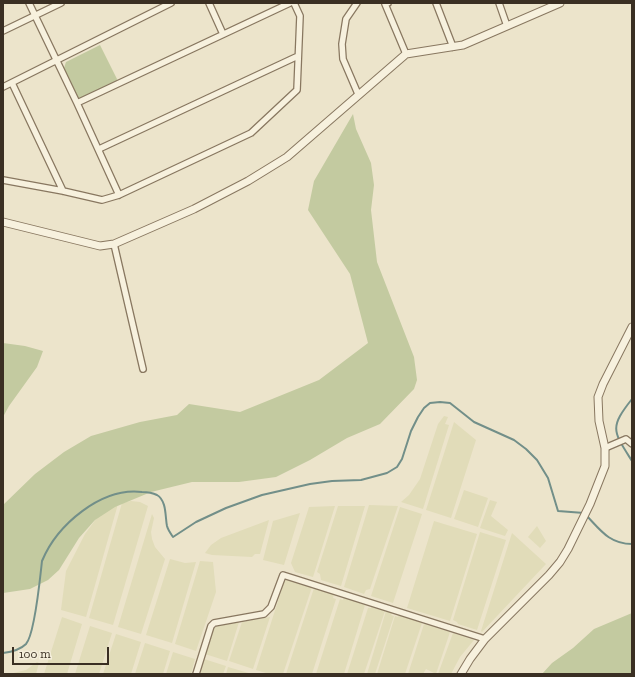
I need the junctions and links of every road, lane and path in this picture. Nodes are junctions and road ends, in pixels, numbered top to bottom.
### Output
1 (30, 3) edge
2 (61, 3) edge
3 (171, 3) edge
4 (209, 3) edge
5 (290, 3) edge
6 (294, 3) edge
7 (357, 3) edge
8 (388, 3) edge
9 (436, 3) edge
10 (499, 3) edge
11 (560, 3) edge
12 (35, 15) junction
13 (507, 26) junction
14 (3, 31) edge
15 (223, 34) junction
16 (453, 47) junction
17 (406, 54) junction
18 (298, 56) junction
19 (57, 60) junction
20 (12, 83) junction
21 (3, 87) edge
22 (358, 94) junction
23 (78, 103) junction
24 (99, 149) junction
25 (3, 180) edge
26 (63, 191) junction
27 (119, 195) junction
28 (3, 222) edge
29 (114, 244) junction
30 (632, 327) edge
31 (143, 369) dead end
32 (632, 444) edge
33 (605, 448) junction
34 (485, 639) junction
35 (196, 674) edge
36 (462, 674) edge

1 - 12 street
2 - 12 street
3 - 19 street
4 - 15 street
5 - 15 street
6 - 18 street
7 - 22 street
8 - 17 street
9 - 16 street
10 - 13 street
11 - 13 street
12 - 14 street
12 - 19 street
13 - 16 street
15 - 23 street
16 - 17 street
17 - 22 street
18 - 24 street
18 - 27 street
19 - 20 street
19 - 23 street
20 - 21 street
20 - 26 street
22 - 29 street
23 - 24 street
24 - 27 street
25 - 26 street
26 - 27 street
28 - 29 street
29 - 31 street
30 - 33 street
32 - 33 street
33 - 34 street
34 - 35 street
34 - 36 street

